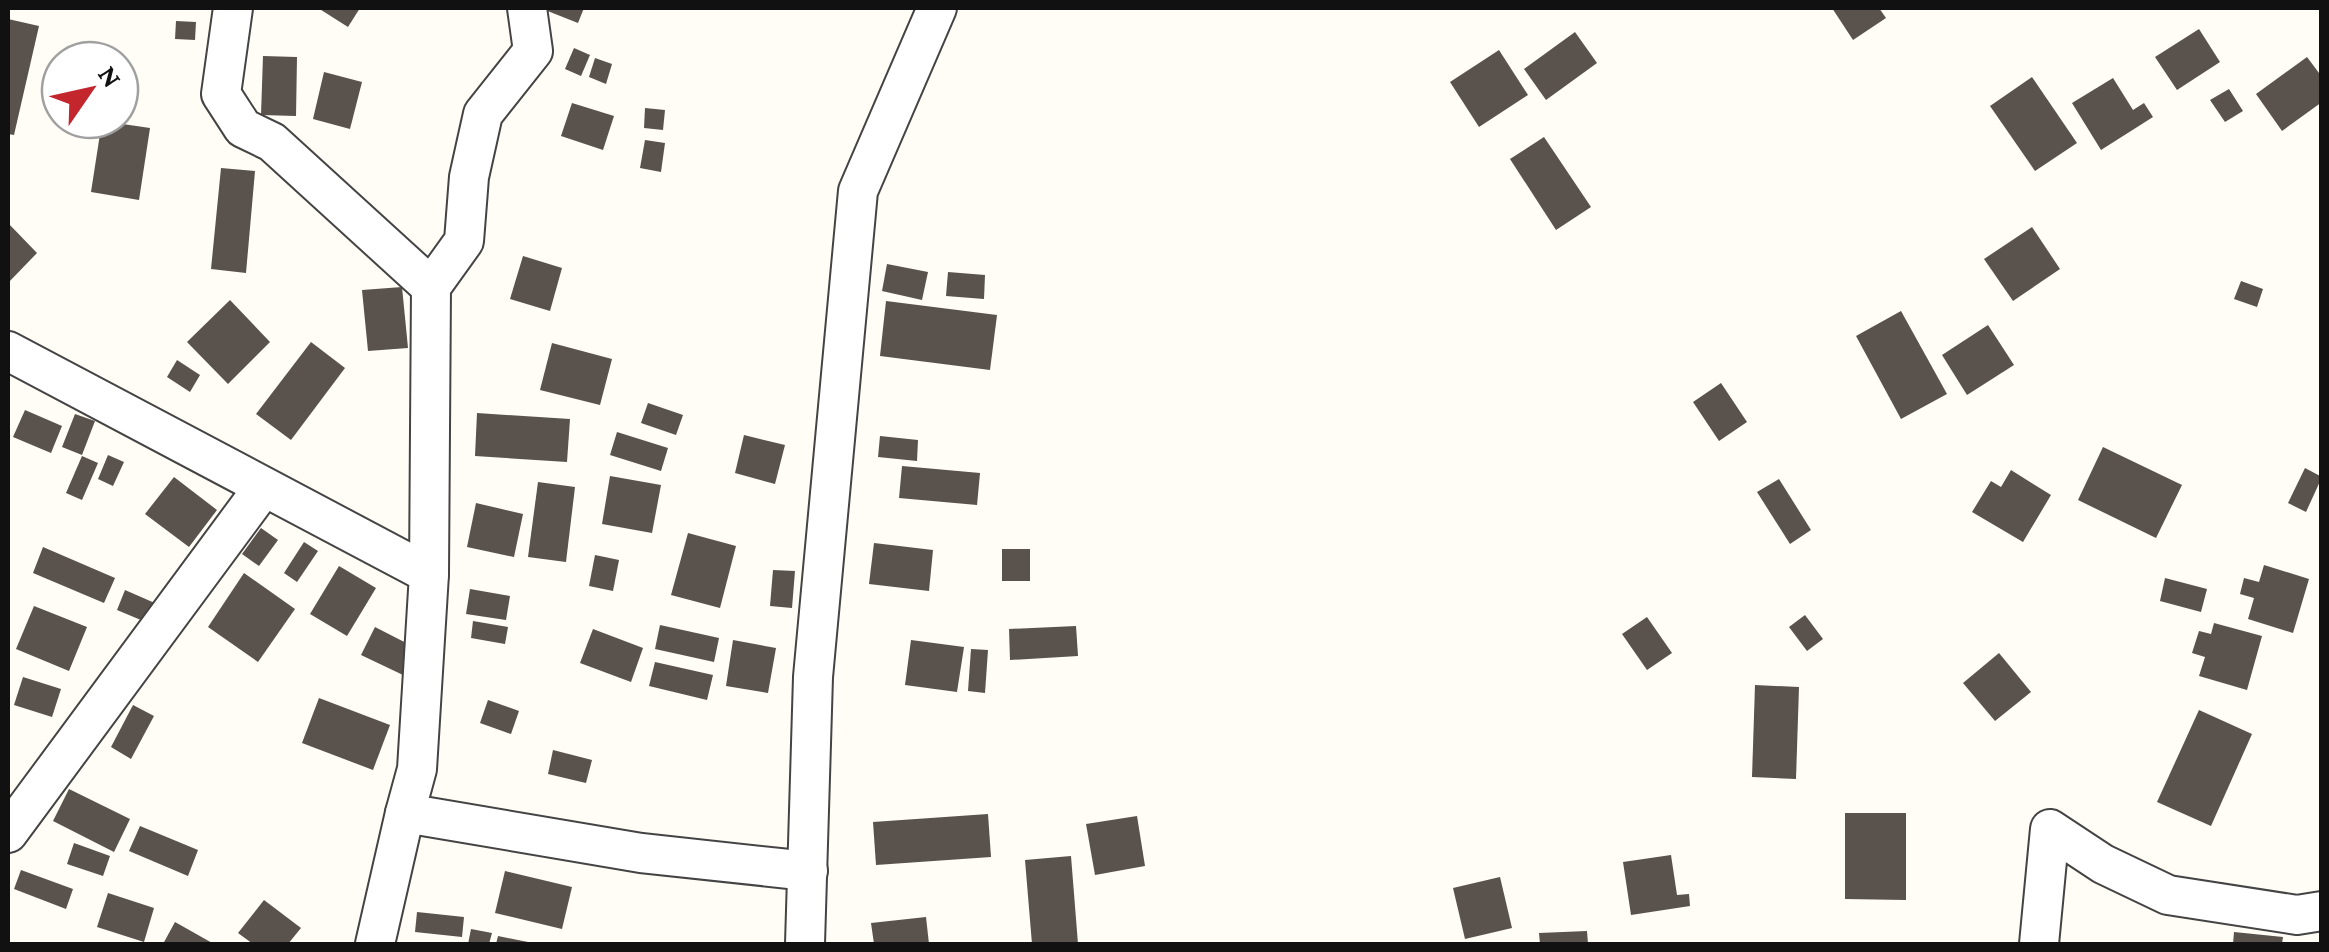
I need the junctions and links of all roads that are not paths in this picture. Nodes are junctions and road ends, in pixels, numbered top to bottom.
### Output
1 (234, 8) edge
2 (526, 8) edge
3 (937, 8) edge
4 (431, 287) junction
5 (8, 351) edge
6 (264, 488) junction
7 (429, 574) junction
8 (405, 814) junction
9 (8, 833) edge
10 (808, 871) junction
11 (2322, 911) edge
12 (375, 944) edge
13 (805, 944) edge
14 (2039, 944) edge

1 - 4 street
2 - 4 street
3 - 10 street
4 - 7 street
5 - 6 street
6 - 7 street
6 - 9 street
7 - 8 street
8 - 10 street
8 - 12 street
10 - 13 street
11 - 14 street

